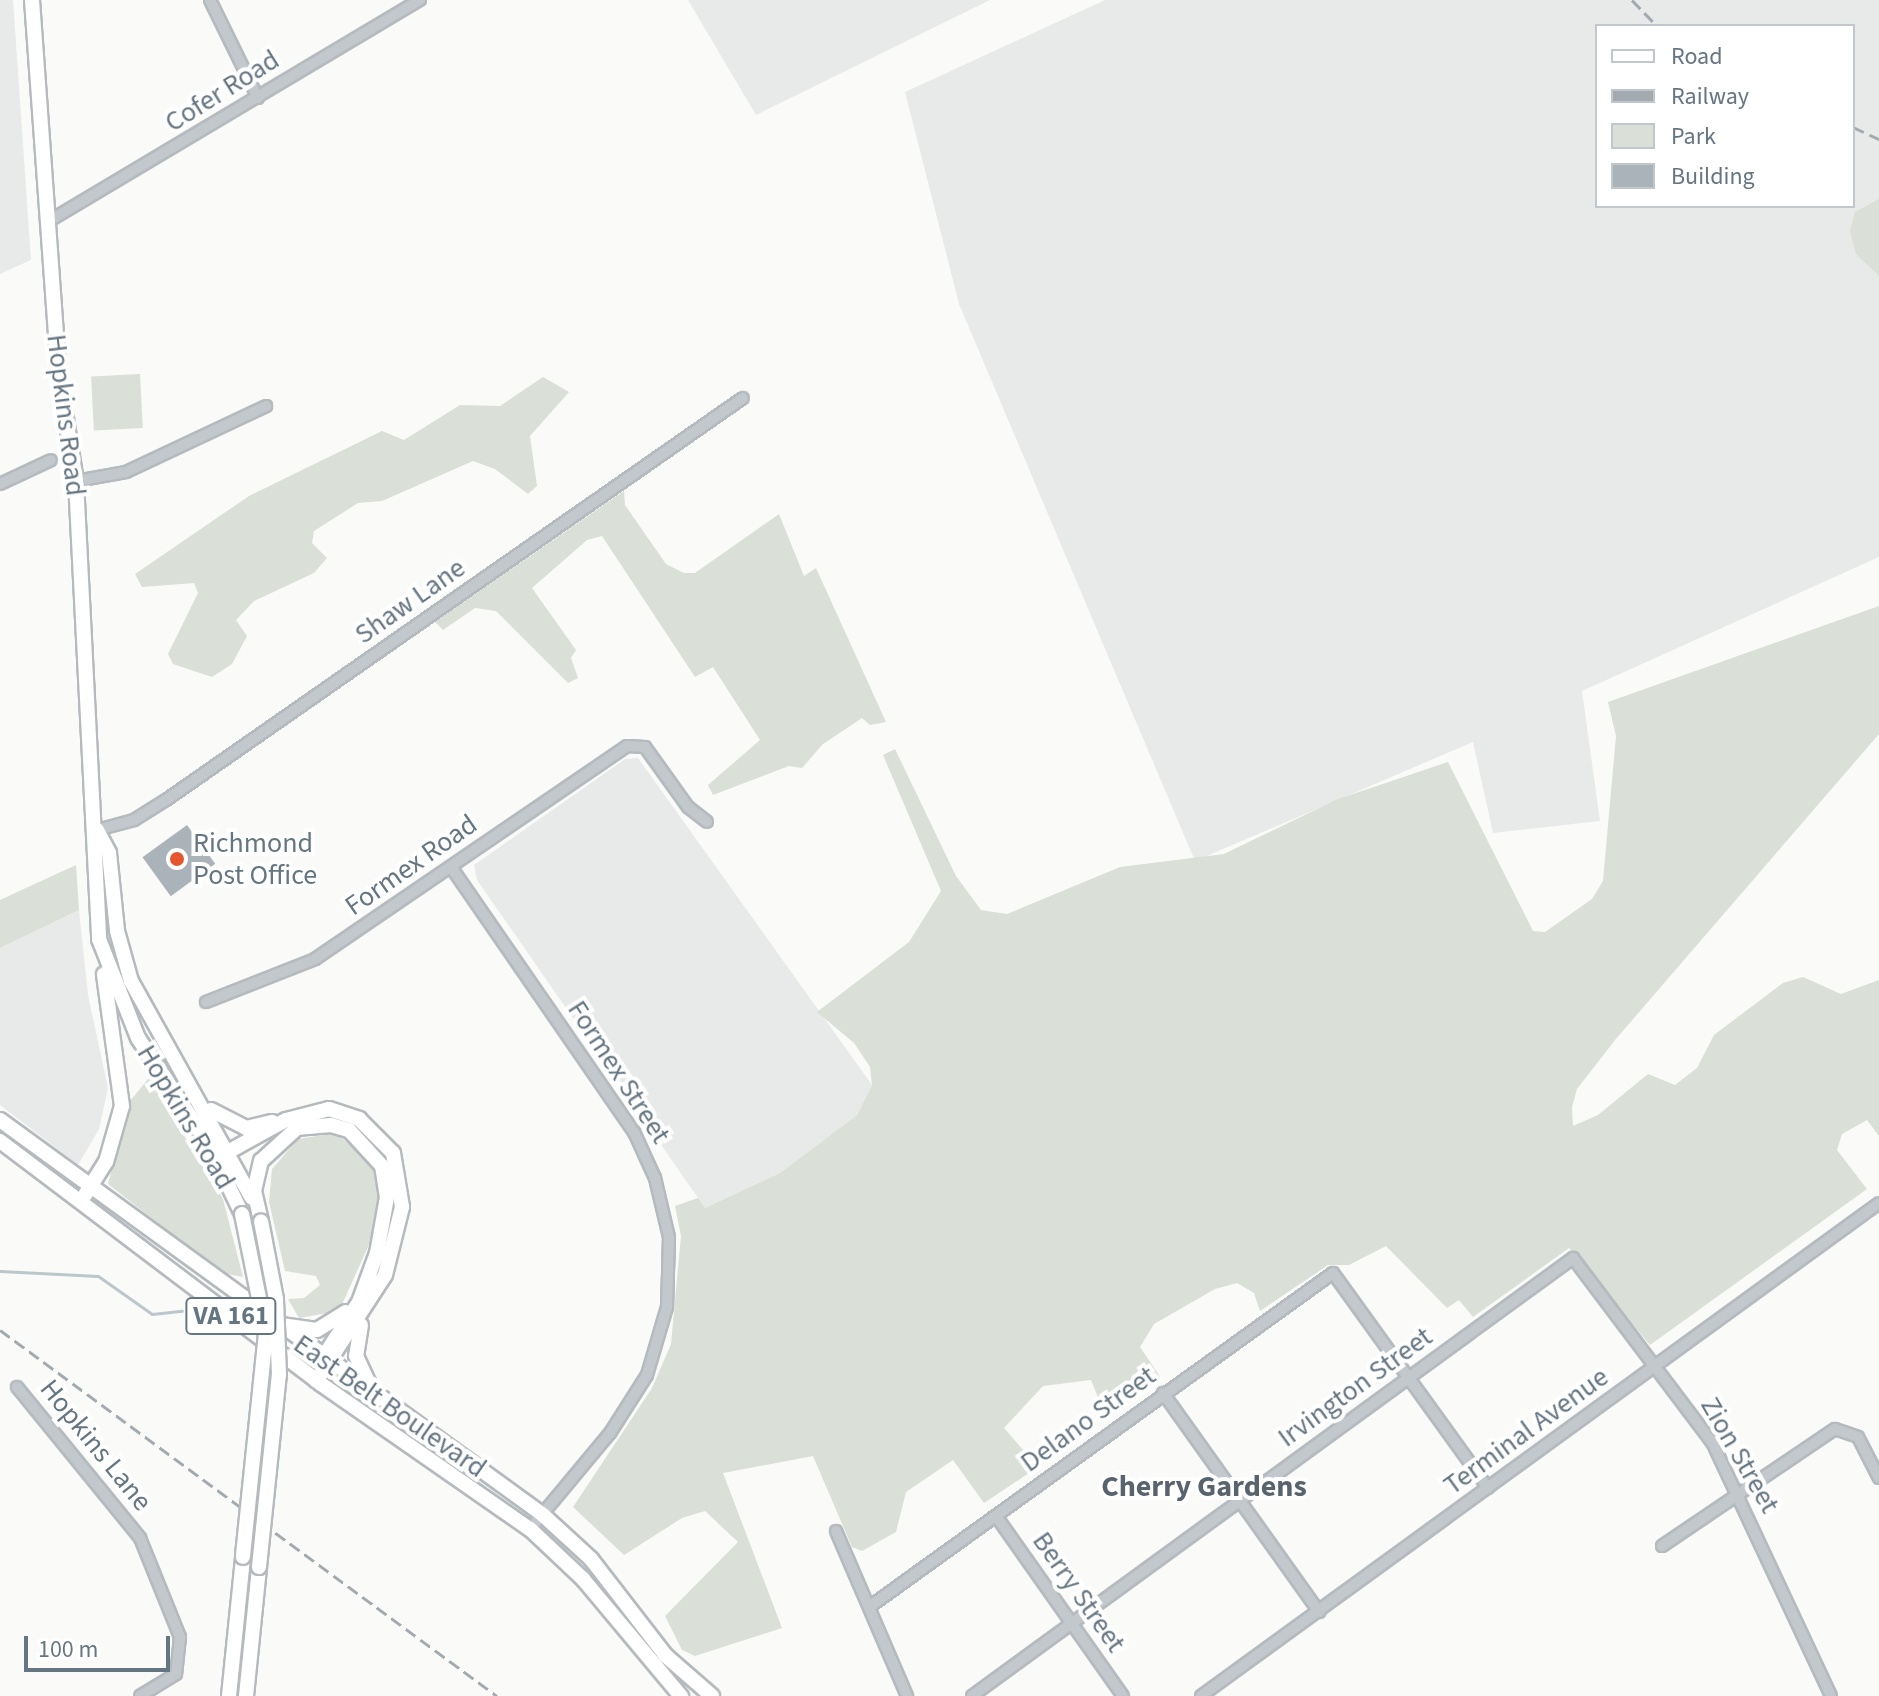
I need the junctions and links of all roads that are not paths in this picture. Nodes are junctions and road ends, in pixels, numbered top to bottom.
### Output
1 (32, 0) edge
2 (210, 0) edge
3 (420, 0) edge
4 (258, 98) junction
5 (49, 221) junction
6 (743, 398) dead end
7 (266, 406) dead end
8 (51, 460) dead end
9 (76, 481) junction
10 (0, 484) edge
11 (707, 822) dead end
12 (97, 830) junction
13 (451, 867) junction
14 (103, 957) junction
15 (206, 1002) dead end
16 (198, 1098) junction
17 (295, 1116) junction
18 (0, 1120) edge
19 (0, 1141) edge
20 (231, 1151) junction
21 (215, 1159) junction
22 (89, 1189) junction
23 (79, 1202) junction
24 (1879, 1203) edge
25 (261, 1221) junction
26 (1573, 1258) joint
27 (364, 1290) junction
28 (369, 1307) junction
29 (275, 1324) junction
30 (326, 1360) junction
31 (1657, 1365) junction
32 (1408, 1379) junction
33 (316, 1381) junction
34 (17, 1387) dead end
35 (1163, 1393) junction
36 (376, 1395) junction
37 (1879, 1478) edge
38 (1488, 1488) junction
39 (1740, 1494) junction
40 (1239, 1500) junction
41 (543, 1515) junction
42 (996, 1516) junction
43 (530, 1529) junction
44 (836, 1531) dead end
45 (1662, 1546) dead end
46 (872, 1605) junction
47 (1319, 1612) junction
48 (1071, 1624) junction
49 (140, 1696) edge
50 (229, 1696) edge
51 (246, 1696) edge
52 (681, 1696) edge
53 (712, 1696) edge
54 (907, 1696) edge
55 (972, 1696) edge
56 (1123, 1696) edge
57 (1201, 1696) edge
58 (1831, 1696) edge

1 - 5 main road, Hopkins Road
2 - 4 street
3 - 4 street, Cofer Road
4 - 5 street, Cofer Road
5 - 9 main road, Hopkins Road
6 - 12 street, Shaw Lane
7 - 9 street
8 - 10 street
9 - 12 main road, Hopkins Road
11 - 13 street, Formex Road
12 - 14 main road, Hopkins Road
12 - 16 main road, Hopkins Road
13 - 15 street, Formex Road
13 - 41 street, Formex Street
14 - 21 main road, Hopkins Road
14 - 22 main road
16 - 17 main road
16 - 20 main road, Hopkins Road
17 - 20 main road
17 - 28 main road
18 - 22 main road, East Belt Boulevard / VA 161
19 - 23 main road, East Belt Boulevard / VA 161
20 - 21 main road
20 - 25 main road, Hopkins Road
21 - 50 main road, Hopkins Road, bridge
22 - 23 main road
22 - 29 main road, East Belt Boulevard / VA 161
23 - 33 main road, East Belt Boulevard / VA 161
24 - 31 street, Terminal Avenue
25 - 27 main road
25 - 51 main road, Hopkins Road, bridge
26 - 31 street, Zion Street
26 - 32 street, Irvington Street
27 - 29 main road
27 - 30 main road
28 - 30 main road
28 - 36 main road
29 - 30 main road, East Belt Boulevard / VA 161
30 - 33 main road
30 - 36 main road, East Belt Boulevard / VA 161
31 - 38 street, Terminal Avenue
31 - 39 street, Zion Street
32 - 35 street, Delano Street
32 - 38 street
32 - 40 street, Irvington Street
33 - 43 main road, East Belt Boulevard / VA 161
34 - 49 street, Hopkins Lane
35 - 40 street
35 - 42 street, Delano Street
36 - 41 main road, East Belt Boulevard / VA 161
37 - 39 street
38 - 47 street, Terminal Avenue
39 - 45 street
39 - 58 street, Zion Street
40 - 47 street
40 - 48 street, Irvington Street
41 - 43 street, Formex Street
41 - 53 main road, East Belt Boulevard / VA 161
42 - 46 street, Delano Street
42 - 48 street, Berry Street
43 - 52 main road, East Belt Boulevard / VA 161
44 - 46 street
46 - 54 street
47 - 57 street, Terminal Avenue
48 - 55 street, Irvington Street
48 - 56 street, Berry Street

